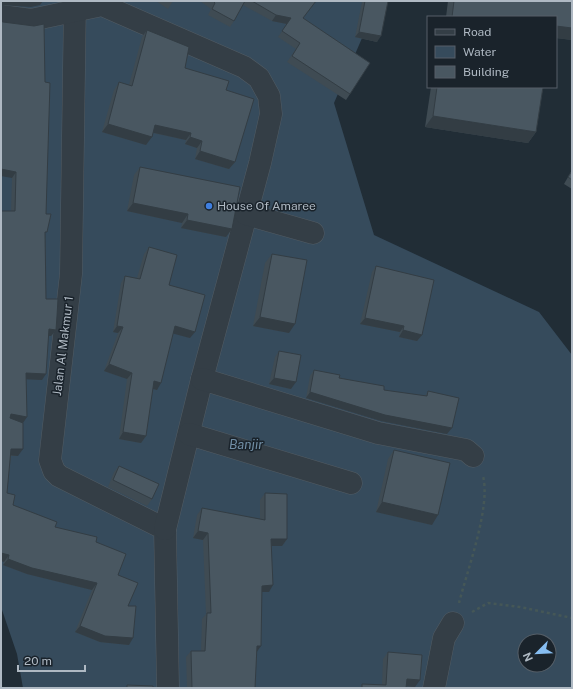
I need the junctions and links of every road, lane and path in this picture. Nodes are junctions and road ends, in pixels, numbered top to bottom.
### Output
1 (103, 3) edge
2 (75, 6) edge
3 (1, 16) edge
4 (246, 214) junction
5 (313, 233) dead end
6 (202, 379) junction
7 (189, 434) junction
8 (473, 456) joint
9 (351, 483) dead end
10 (165, 530) junction
11 (572, 618) edge
12 (453, 623) junction
13 (168, 688) edge
14 (434, 688) edge

1 - 2 street
1 - 4 street
2 - 3 street
2 - 10 street, Jalan Al Makmur 1
4 - 5 street
4 - 6 street
6 - 7 street
6 - 8 street
7 - 9 street
7 - 10 street
8 - 12 path
10 - 13 street
11 - 12 path
12 - 14 street

